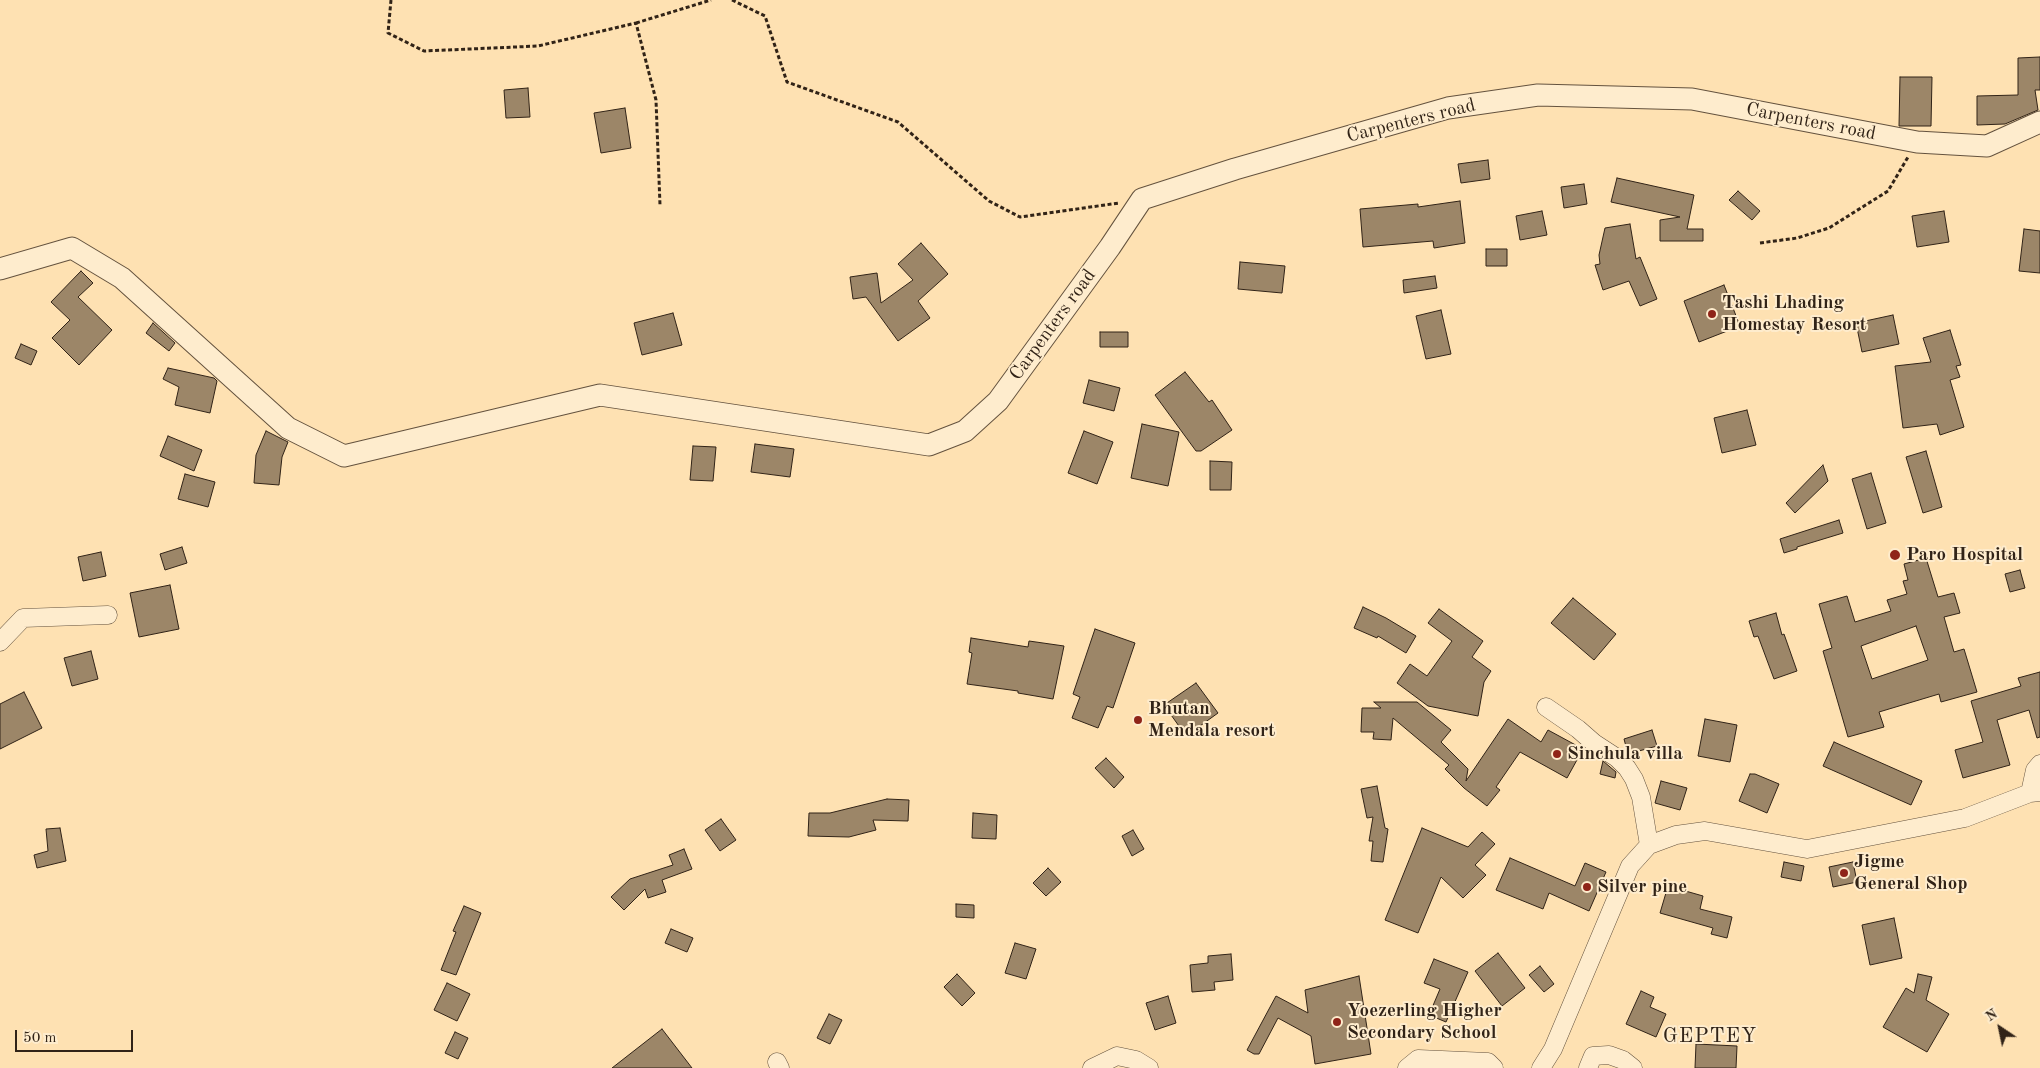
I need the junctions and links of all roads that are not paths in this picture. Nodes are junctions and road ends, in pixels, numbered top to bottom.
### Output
1 (2040, 122) edge
2 (0, 269) edge
3 (108, 615) dead end
4 (0, 642) edge
5 (1546, 706) dead end
6 (2040, 764) edge
7 (2035, 792) edge
8 (1649, 845) junction
9 (1415, 1065) edge
10 (1092, 1068) edge
11 (1149, 1068) edge
12 (1494, 1068) edge
13 (1541, 1068) edge
14 (1588, 1068) edge
15 (1633, 1068) edge

1 - 2 street, Carpenters road
3 - 4 street
5 - 8 street
6 - 7 street
7 - 8 street
8 - 13 street
9 - 12 street
10 - 11 street
14 - 15 street

